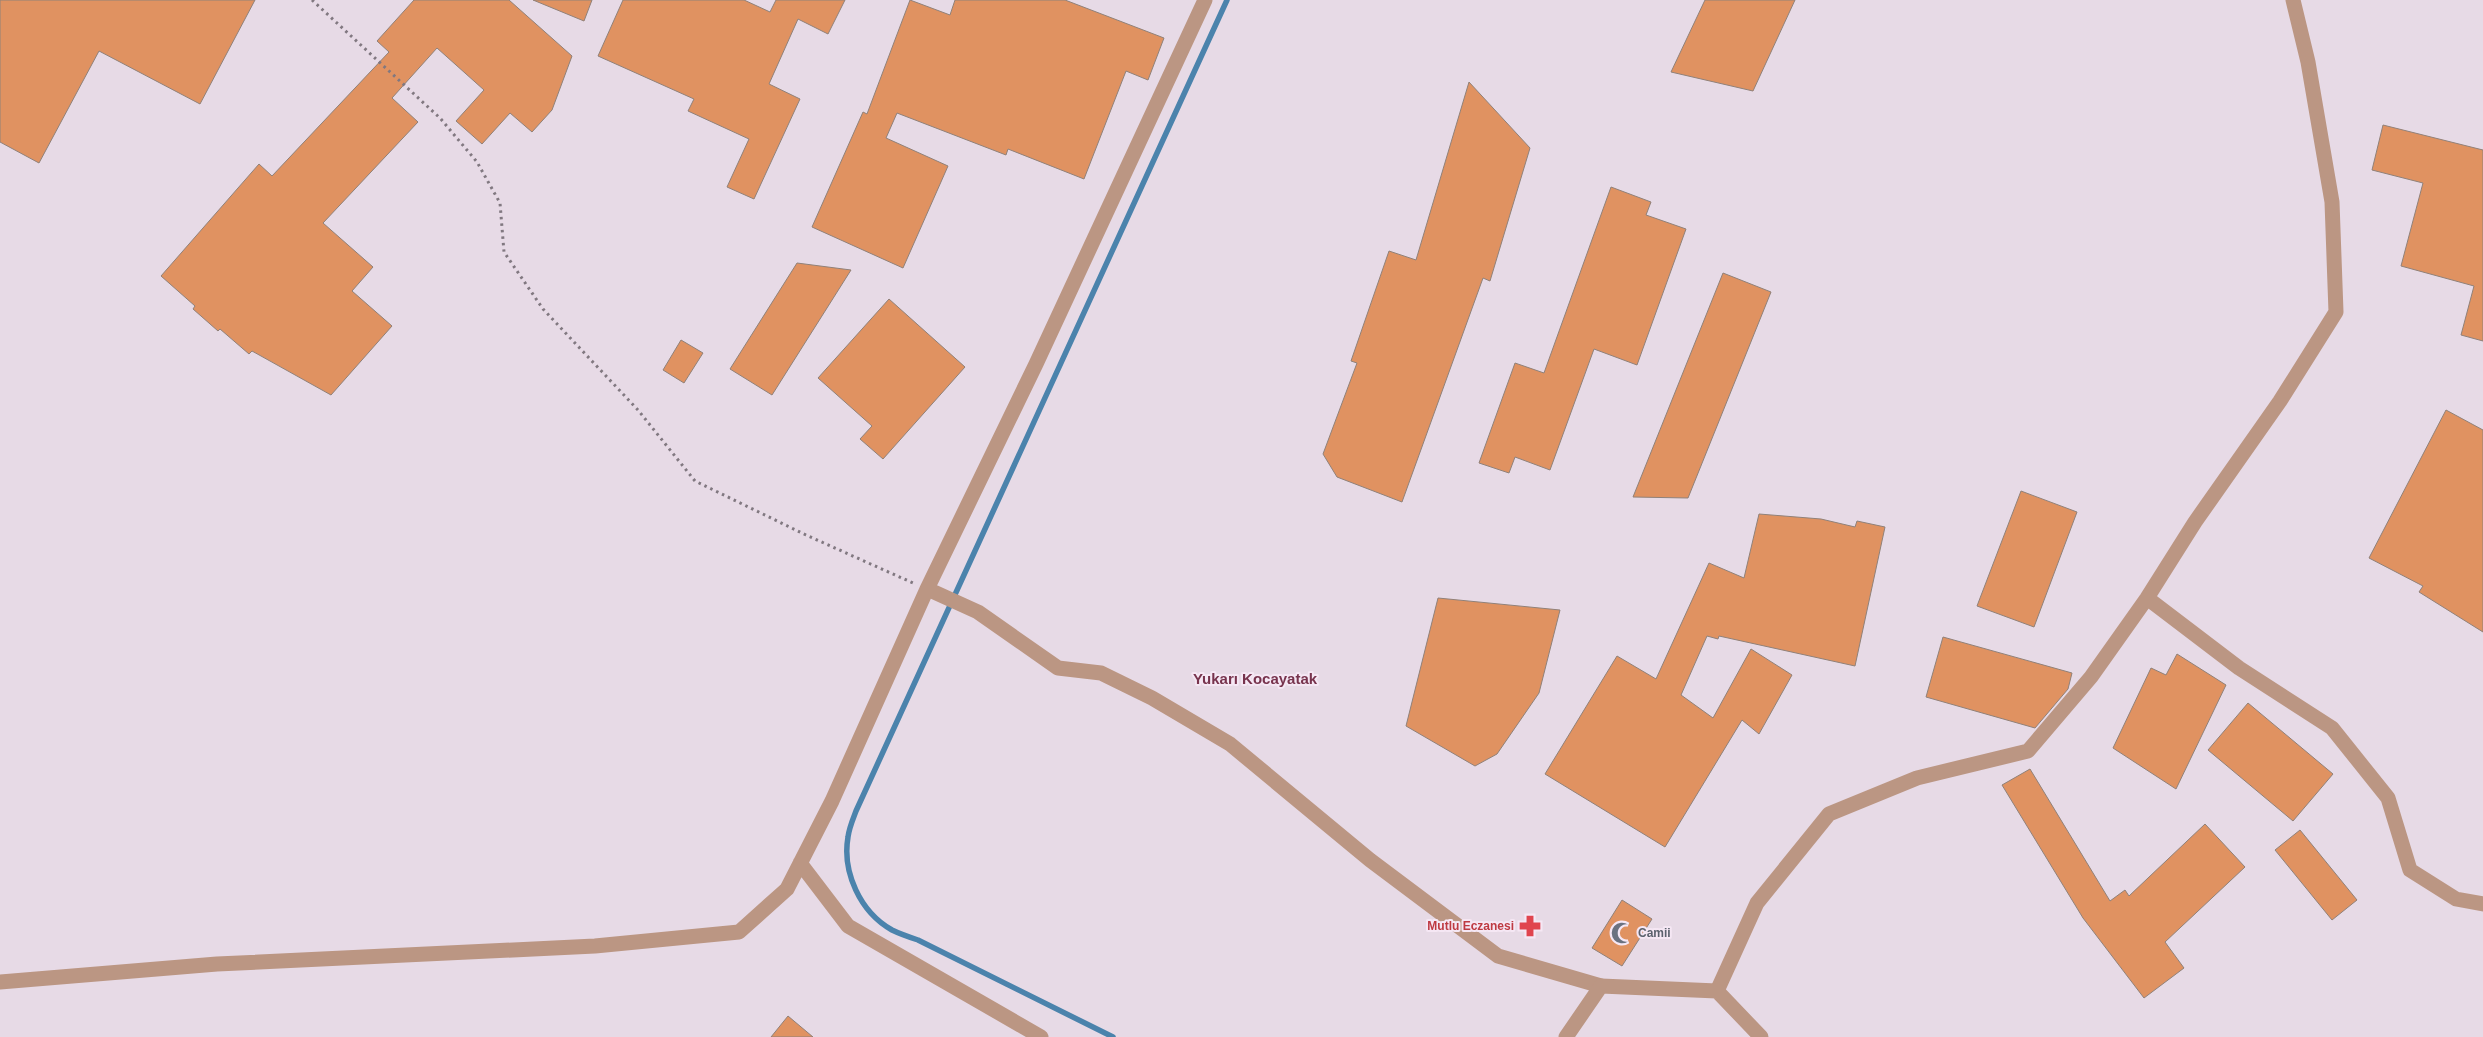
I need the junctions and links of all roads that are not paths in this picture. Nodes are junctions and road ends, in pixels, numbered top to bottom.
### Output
1 (1204, 0) edge
2 (2294, 0) edge
3 (930, 591) junction
4 (2147, 598) junction
5 (800, 864) junction
6 (2483, 904) edge
7 (0, 982) edge
8 (1601, 986) junction
9 (1718, 991) junction
10 (1041, 1037) edge
11 (1566, 1037) edge
12 (1761, 1037) edge

1 - 3 street
2 - 4 street
3 - 5 street
3 - 8 street
4 - 6 street
4 - 9 street
5 - 7 street
5 - 10 street
8 - 9 street
8 - 11 street
9 - 12 street

